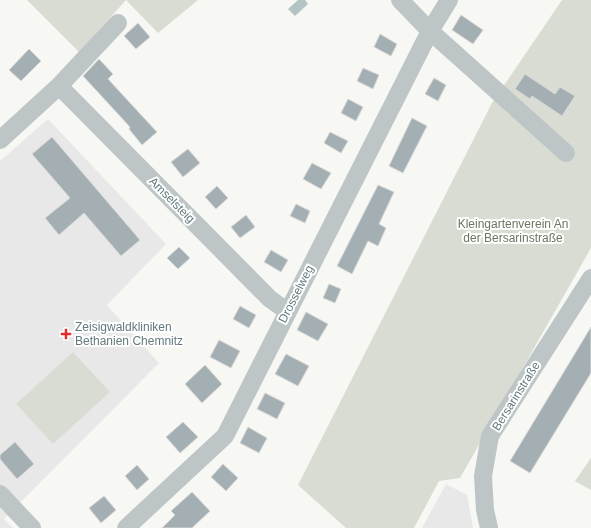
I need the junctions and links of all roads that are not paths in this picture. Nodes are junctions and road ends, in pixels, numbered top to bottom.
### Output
1 (400, 0) edge
2 (449, 0) edge
3 (118, 23) dead end
4 (430, 31) junction
5 (59, 86) junction
6 (0, 140) edge
7 (566, 153) dead end
8 (591, 278) edge
9 (287, 311) junction
10 (0, 494) edge
11 (32, 528) edge
12 (126, 528) edge
13 (489, 528) edge

1 - 4 street
2 - 4 street, Drosselweg
3 - 5 street
4 - 7 street
4 - 9 street, Drosselweg
5 - 6 street
5 - 9 street, Amselsteig
8 - 13 street, Bersarinstraße
9 - 12 street, Drosselweg
10 - 11 street

